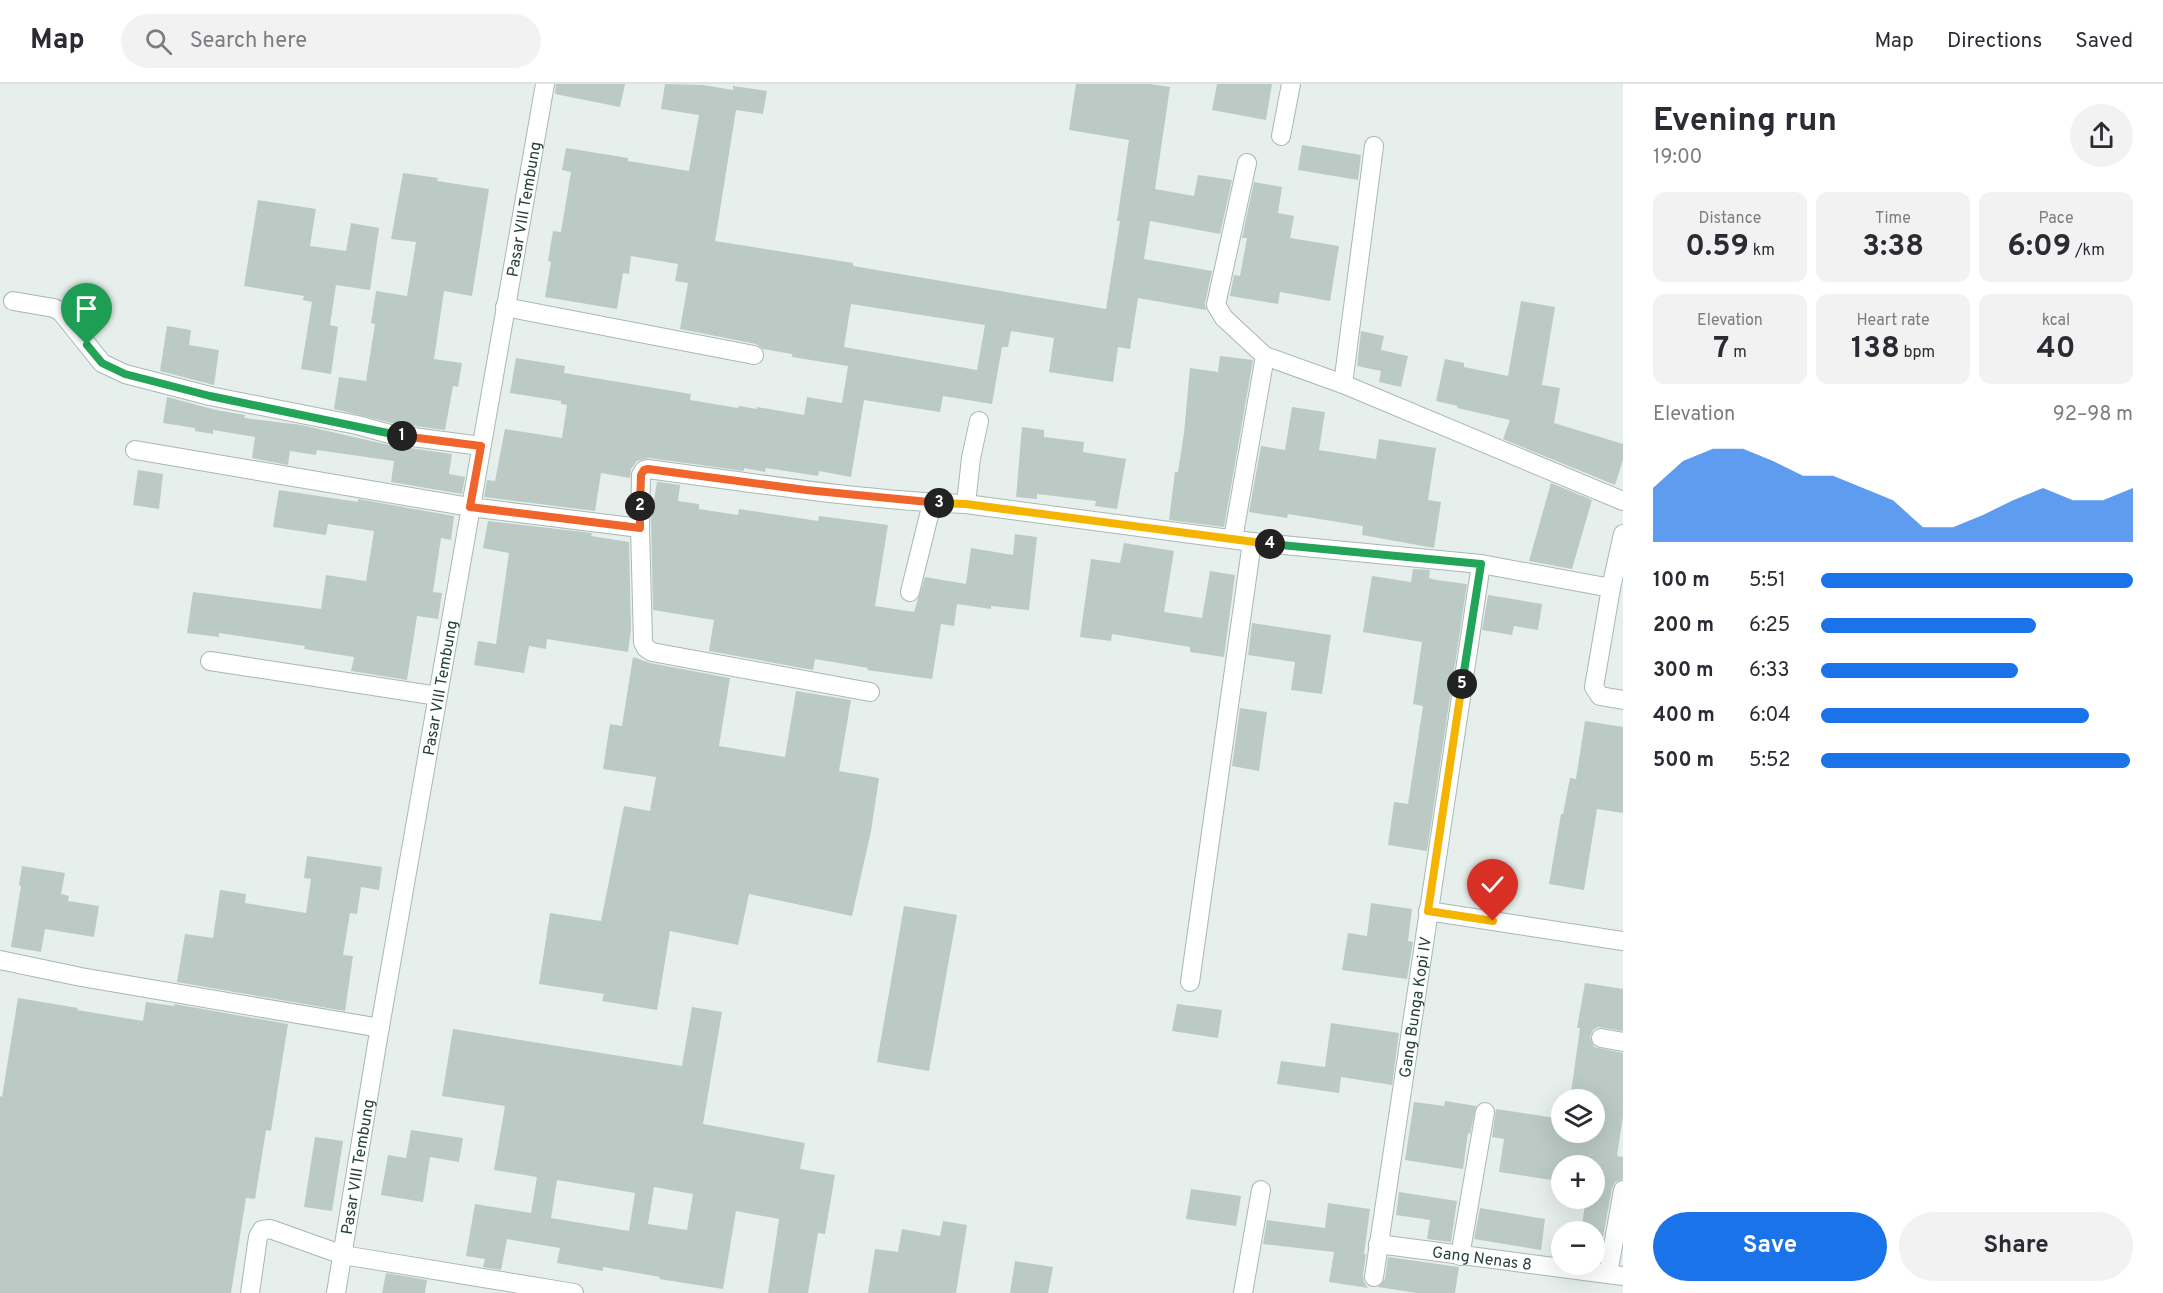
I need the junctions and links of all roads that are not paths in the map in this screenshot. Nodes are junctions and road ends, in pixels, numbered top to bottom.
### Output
1 (545, 84) edge
2 (1291, 84) edge
3 (1281, 135) dead end
4 (1374, 146) dead end
5 (1247, 163) dead end
6 (13, 301) dead end
7 (505, 307) junction
8 (754, 355) dead end
9 (1264, 356) junction
10 (1343, 384) junction
11 (979, 421) dead end
12 (481, 446) junction
13 (135, 450) dead end
14 (1623, 501) edge
15 (932, 503) junction
16 (966, 504) junction
17 (470, 507) junction
18 (640, 528) junction
19 (1623, 534) edge
20 (1233, 539) junction
21 (1252, 542) junction
22 (1481, 564) junction
23 (1611, 588) junction
24 (910, 592) dead end
25 (210, 661) dead end
26 (870, 692) dead end
27 (438, 696) junction
28 (1623, 700) edge
29 (1428, 911) junction
30 (1623, 941) edge
31 (0, 960) edge
32 (0, 972) edge
33 (1190, 982) dead end
34 (379, 1033) junction
35 (1601, 1038) dead end
36 (1623, 1042) edge
37 (1485, 1113) dead end
38 (1261, 1190) dead end
39 (1623, 1190) edge
40 (1379, 1241) junction
41 (343, 1255) junction
42 (1460, 1256) junction
43 (1615, 1275) edge
44 (1374, 1277) dead end
45 (250, 1293) edge
46 (336, 1293) edge
47 (574, 1293) edge
48 (1244, 1293) edge

1 - 7 street, Pasar VIII Tembung
2 - 3 street
4 - 10 street
5 - 9 street
6 - 12 street
7 - 8 street
7 - 12 street, Pasar VIII Tembung
9 - 10 street
9 - 20 street
10 - 14 street
11 - 16 street
12 - 17 street, Pasar VIII Tembung
13 - 17 street
15 - 16 street
15 - 18 street
15 - 24 street
16 - 20 street
17 - 18 street
17 - 27 street, Pasar VIII Tembung
18 - 26 street
19 - 23 street
20 - 21 street
21 - 22 street
21 - 33 street
22 - 23 street
22 - 29 street, Gang Bunga Kopi IV
23 - 28 street
25 - 27 street
27 - 34 street, Pasar VIII Tembung
29 - 30 street
29 - 40 street, Gang Bunga Kopi IV
31 - 34 street
32 - 34 street
34 - 41 street, Pasar VIII Tembung
35 - 36 street
37 - 42 street
38 - 48 street
39 - 43 street
40 - 42 street, Gang Nenas 8
40 - 44 street, Gang Bunga Kopi IV
41 - 45 street
41 - 46 street, Pasar VIII Tembung
41 - 47 street
42 - 43 street, Gang Nenas 8

